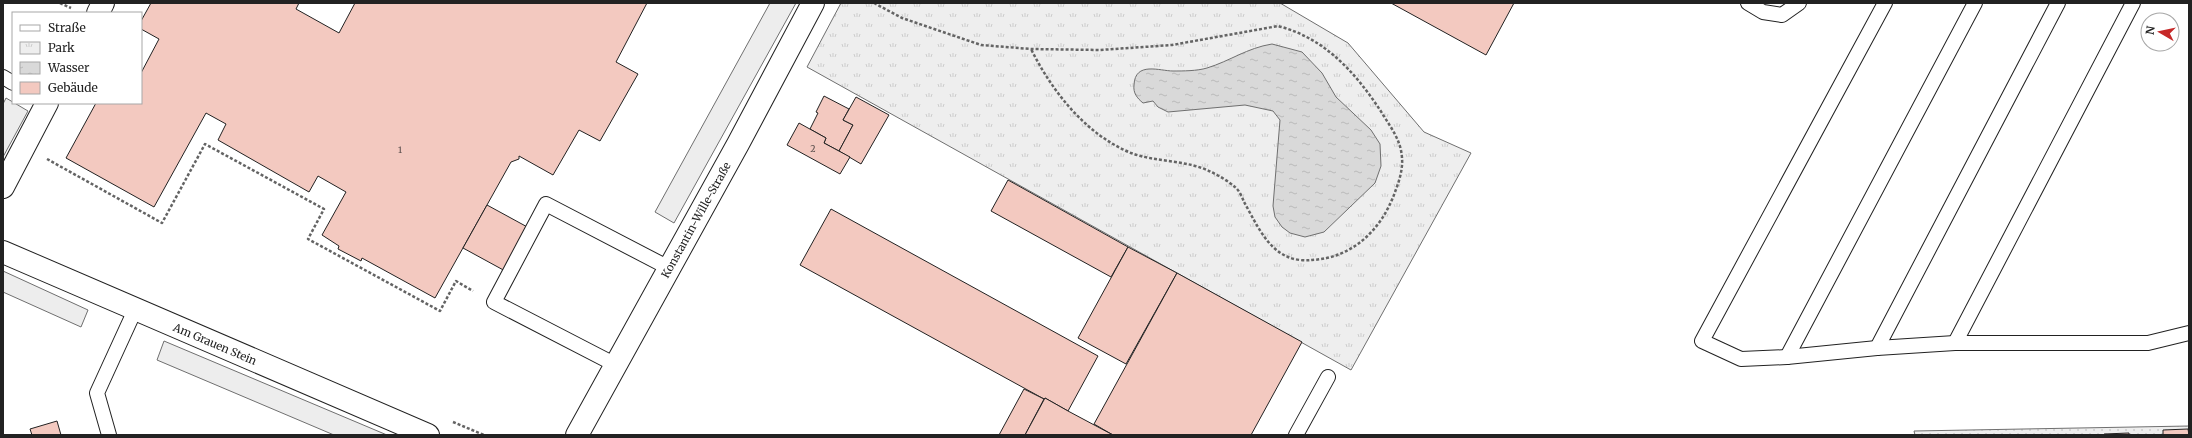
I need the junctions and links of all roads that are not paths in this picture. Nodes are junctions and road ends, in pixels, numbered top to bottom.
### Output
1 (103, 3) edge
2 (813, 3) edge
3 (1748, 3) edge
4 (1799, 3) edge
5 (1885, 3) edge
6 (1975, 3) edge
7 (2058, 3) edge
8 (2133, 3) edge
9 (98, 12) edge
10 (3, 78) edge
11 (12, 82) edge
12 (47, 104) edge
13 (3, 187) edge
14 (3, 252) edge
15 (669, 268) junction
16 (134, 310) junction
17 (2189, 333) edge
18 (1955, 343) junction
19 (1877, 348) junction
20 (1787, 357) junction
21 (616, 365) junction
22 (1328, 377) dead end
23 (109, 435) edge
24 (428, 435) edge
25 (577, 435) edge
26 (1296, 435) edge

1 - 9 street
2 - 15 street, Konstantin-Wille-Straße
3 - 4 lane
5 - 20 lane
6 - 20 lane
7 - 19 lane
8 - 18 lane
10 - 11 lane
12 - 13 street
14 - 16 street, Am Grauen Stein
15 - 21 street, Konstantin-Wille-Straße
15 - 21 lane
16 - 23 lane
16 - 24 street, Am Grauen Stein
17 - 18 lane
18 - 19 lane
19 - 20 lane
21 - 25 street, Konstantin-Wille-Straße
22 - 26 lane

